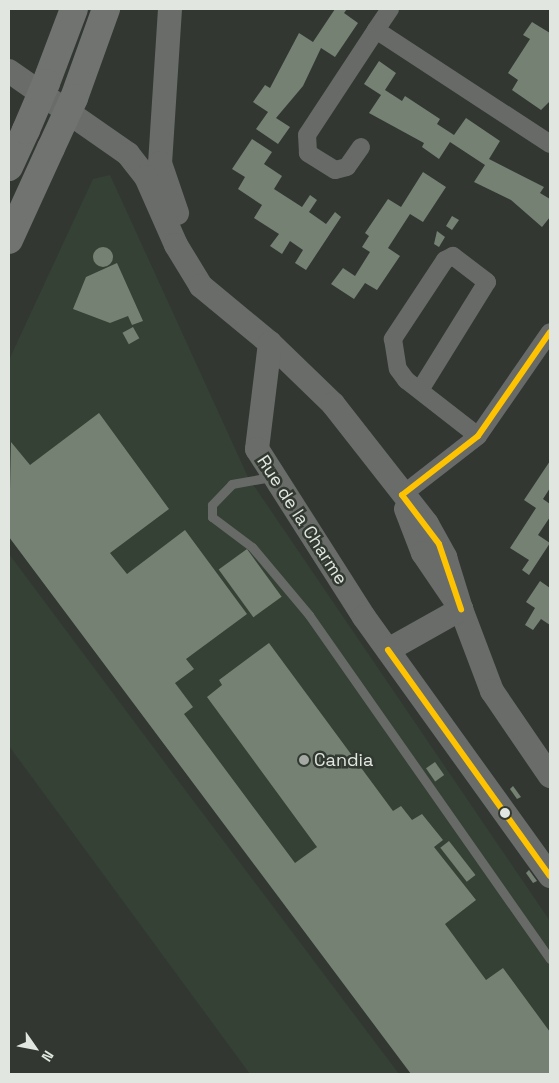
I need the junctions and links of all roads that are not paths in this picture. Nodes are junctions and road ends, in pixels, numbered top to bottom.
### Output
1 (74, 9) edge
2 (106, 9) edge
3 (170, 9) edge
4 (390, 9) edge
5 (376, 30) junction
6 (9, 71) edge
7 (550, 144) edge
8 (361, 147) dead end
9 (9, 167) edge
10 (9, 240) edge
11 (228, 306) junction
12 (550, 332) edge
13 (270, 343) junction
14 (420, 390) junction
15 (478, 436) junction
16 (274, 476) junction
17 (402, 496) junction
18 (461, 609) junction
19 (388, 650) junction
20 (549, 774) edge
21 (550, 876) edge
22 (550, 960) edge

1 - 9 main road, bridge
2 - 10 main road, bridge
3 - 11 main road
4 - 5 street
5 - 7 street
5 - 8 street
6 - 11 main road
11 - 13 main road
12 - 15 street
13 - 16 main road, Rue de la Charme
13 - 17 main road
14 - 14 street
14 - 15 street
15 - 17 street
16 - 19 main road, Rue de la Charme
16 - 22 lane
17 - 18 main road
18 - 19 main road
18 - 20 main road
19 - 21 main road, Rue de la Charme

